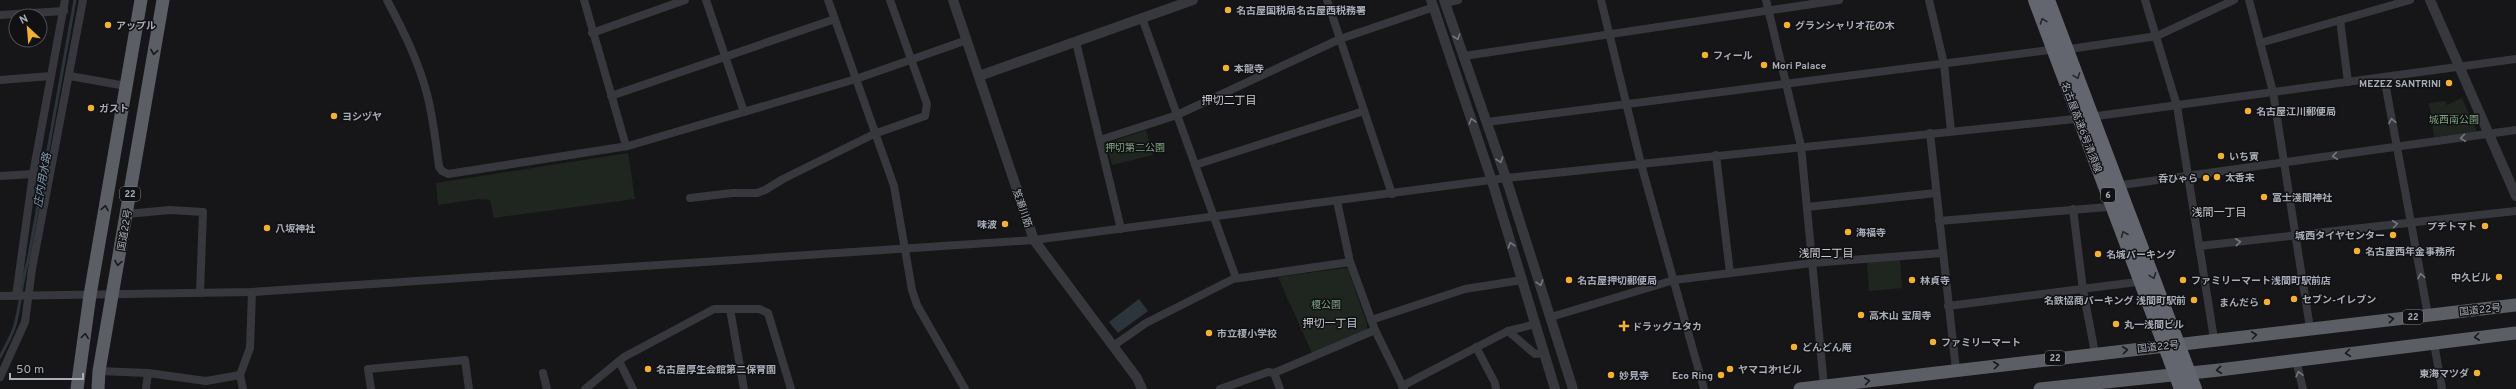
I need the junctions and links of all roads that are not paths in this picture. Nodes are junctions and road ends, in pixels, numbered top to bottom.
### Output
1 (65, 0) edge
2 (83, 0) edge
3 (141, 0) edge
4 (163, 0) edge
5 (387, 0) edge
6 (584, 0) edge
7 (685, 0) edge
8 (706, 0) edge
9 (828, 0) edge
10 (890, 0) edge
11 (953, 0) edge
12 (1193, 0) edge
13 (1327, 0) edge
14 (1458, 0) edge
15 (1601, 0) edge
16 (1766, 0) edge
17 (1839, 0) edge
18 (1929, 0) edge
19 (2035, 0) edge
20 (2048, 0) edge
21 (2146, 0) edge
22 (2234, 0) edge
23 (2250, 0) edge
24 (2410, 0) edge
25 (2430, 0) edge
26 (1445, 1) edge
27 (1432, 4) edge
28 (1769, 10) junction
29 (64, 11) junction
30 (0, 15) edge
31 (1142, 18) junction
32 (835, 19) junction
33 (2340, 20) junction
34 (592, 33) junction
35 (1609, 34) junction
36 (2157, 36) junction
37 (1340, 39) junction
38 (967, 40) junction
39 (1076, 42) junction
40 (2260, 43) junction
41 (2070, 49) dead end
42 (2049, 50) dead end
43 (725, 55) junction
44 (1464, 56) junction
45 (2516, 59) edge
46 (910, 60) junction
47 (1944, 64) junction
48 (2459, 66) junction
49 (51, 76) junction
50 (70, 76) junction
51 (979, 76) junction
52 (2384, 77) junction
53 (856, 79) junction
54 (0, 80) edge
55 (2348, 82) junction
56 (1786, 84) junction
57 (126, 86) junction
58 (2273, 92) junction
59 (611, 96) junction
60 (1626, 104) junction
61 (2177, 106) junction
62 (1364, 111) junction
63 (744, 112) junction
64 (1177, 115) junction
65 (1487, 122) junction
66 (2516, 130) edge
67 (1951, 131) junction
68 (1930, 133) junction
69 (874, 134) junction
70 (2489, 134) junction
71 (1100, 140) junction
72 (626, 146) junction
73 (1801, 146) junction
74 (2397, 147) junction
75 (1716, 155) junction
76 (2284, 162) junction
77 (1641, 164) junction
78 (1195, 165) junction
79 (33, 174) junction
80 (2188, 175) junction
81 (0, 176) edge
82 (1506, 178) junction
83 (1492, 181) junction
84 (2122, 185) dead end
85 (1936, 193) junction
86 (1392, 194) junction
87 (2516, 196) edge
88 (690, 198) dead end
89 (1337, 201) junction
90 (1807, 207) junction
91 (2108, 207) dead end
92 (2073, 209) junction
93 (2516, 211) edge
94 (127, 214) junction
95 (1214, 217) junction
96 (1939, 221) junction
97 (2411, 222) junction
98 (1121, 229) junction
99 (2296, 236) junction
100 (1034, 240) junction
101 (2200, 246) junction
102 (904, 247) junction
103 (1942, 253) junction
104 (1350, 262) junction
105 (1812, 262) junction
106 (1730, 273) junction
107 (1236, 278) junction
108 (1522, 280) junction
109 (1674, 280) junction
110 (2137, 282) dead end
111 (2083, 290) junction
112 (252, 292) junction
113 (200, 293) junction
114 (113, 294) junction
115 (90, 295) junction
116 (0, 296) edge
117 (16, 296) junction
118 (29, 296) junction
119 (2516, 305) edge
120 (1948, 306) junction
121 (730, 309) junction
122 (2428, 315) junction
123 (1551, 318) junction
124 (1371, 320) junction
125 (1536, 324) junction
126 (2310, 328) junction
127 (1375, 330) junction
128 (1508, 331) junction
129 (2516, 333) edge
130 (2214, 339) junction
131 (2434, 343) junction
132 (1112, 346) junction
133 (1476, 347) junction
134 (1544, 352) junction
135 (2095, 353) junction
136 (2296, 360) junction
137 (619, 361) junction
138 (1956, 370) junction
139 (99, 371) junction
140 (148, 373) junction
141 (1274, 373) junction
142 (543, 374) dead end
143 (240, 375) junction
144 (0, 377) edge
145 (1824, 386) junction
146 (2104, 386) edge
147 (1403, 388) edge
148 (77, 389) edge
149 (98, 389) edge
150 (146, 389) edge
151 (243, 389) edge
152 (371, 389) edge
153 (469, 389) edge
154 (547, 389) edge
155 (585, 389) edge
156 (633, 389) edge
157 (744, 389) edge
158 (791, 389) edge
159 (965, 389) edge
160 (1142, 389) edge
161 (1220, 389) edge
162 (1280, 389) edge
163 (1496, 389) edge
164 (1555, 389) edge
165 (1573, 389) edge
166 (1704, 389) edge
167 (1800, 389) edge
168 (2040, 389) edge
169 (2181, 389) edge
170 (2195, 389) edge
171 (2303, 389) edge
172 (2442, 389) edge

1 - 29 street
2 - 50 street
3 - 57 highway, 22
4 -> 94 highway, 国道22号 / 22
5 - 72 street
6 - 34 street
7 - 34 street
8 - 43 street
9 - 32 street
10 - 46 street
11 - 38 street, 笈瀬川筋
12 - 31 street
13 - 37 street
14 - 26 street
15 - 35 street
16 - 28 street
17 - 28 street
18 - 47 street
169 -> 19 highway, 名古屋高速6号清須線 / 6, bridge
20 -> 170 highway, 名古屋高速6号清須線 / 6, bridge
21 - 36 street
22 - 36 street
23 - 40 street
24 - 33 street
25 - 48 street
26 -> 44 street
27 - 37 street
83 -> 27 street
28 - 35 street
28 - 56 street
29 - 30 street
29 - 49 street
31 - 39 street
31 - 64 street
32 - 43 street
32 - 53 street
33 - 40 street
33 - 55 street
34 - 59 street
35 - 44 street
35 - 60 street
36 - 41 street
36 - 61 street
37 - 62 street
37 - 64 street
38 - 46 street
38 - 51 street, 笈瀬川筋
39 - 51 street
39 - 71 street
40 - 58 street
42 - 47 street
43 - 59 street
43 - 63 street
44 - 65 street
45 - 48 street
46 - 53 street
46 - 69 street
47 - 56 street
47 - 67 street
48 - 52 street
48 - 70 street
49 - 54 street
49 - 79 street
50 - 57 street
50 - 118 street
51 - 100 street, 笈瀬川筋
52 - 55 street
74 -> 52 street
53 - 63 street
53 - 69 street
55 - 58 street
56 - 60 street
56 - 73 street
115 -> 57 highway, 22
58 - 61 street
58 - 76 street
59 - 72 street
60 - 65 street
60 - 77 street
61 - 67 street
61 - 80 street
62 - 78 street
62 - 86 street
63 - 72 street
64 - 71 street
64 - 78 street
65 -> 82 street
66 - 70 street
67 - 68 street
68 - 73 street
68 - 85 street
69 - 88 street
69 - 102 street
70 -> 74 street
70 - 87 street
71 - 98 street
73 - 75 street
73 - 90 street
74 -> 76 street
74 - 97 street
75 - 77 street
75 - 106 street
76 - 80 street
76 - 99 street
77 - 82 street
77 - 109 street
78 - 95 street
79 - 81 street
79 - 117 street
80 - 84 street
80 - 101 street
82 - 83 street
82 -> 123 street
83 - 86 street
108 -> 83 street
85 - 90 street
85 - 96 street
86 - 89 street
89 - 95 street
89 - 104 street
90 - 105 street
91 - 92 street
92 - 96 street
92 - 111 street
93 - 97 street
94 - 113 street
94 -> 114 highway, 国道22号 / 22
95 - 98 street
95 - 107 street
96 - 103 street
99 -> 97 street
122 -> 97 street
98 - 100 street
101 -> 99 street
99 - 126 street
100 - 102 street
100 - 132 street, 笈瀬川筋
101 - 130 street
102 - 112 street
102 - 159 street
103 - 105 street
103 - 120 street
104 - 107 street
104 - 124 street
105 - 106 street
105 - 145 street
106 - 109 street
107 - 132 street
108 - 124 street
108 - 125 street
109 - 123 street
109 - 166 street
110 - 111 street
111 - 120 street
111 - 135 street
112 - 113 street
112 - 143 street
113 - 114 street
114 - 115 street
114 - 139 highway, 国道22号 / 22
115 - 118 street
148 -> 115 highway, 22
116 - 117 street
117 - 118 street
118 - 144 street
119 - 122 highway, 国道22号 / 22
120 - 138 street
121 - 137 street
121 - 157 street
121 - 158 street
126 -> 122 highway, 国道22号 / 22
123 - 165 street
124 - 127 street
125 - 128 street
125 - 134 street
130 -> 126 highway, 国道22号 / 22
127 - 141 street
127 - 147 street
128 - 133 street
128 - 134 street
129 -> 131 highway
135 -> 130 highway, 国道22号 / 22
131 -> 136 highway
131 - 172 street
132 - 160 street, 笈瀬川筋
133 - 147 street
133 - 163 street
134 - 164 street
138 -> 135 highway, 国道22号 / 22
136 -> 146 highway
171 -> 136 street
137 - 155 street
137 - 156 street
145 -> 138 highway, 国道22号 / 22
139 - 140 street
139 - 149 highway, 国道22号 / 22
140 - 143 street
140 - 150 street
141 - 161 street
141 - 162 street
142 - 154 street
143 - 151 street
145 - 167 highway, 国道22号 / 22
146 - 168 highway
152 - 153 street

